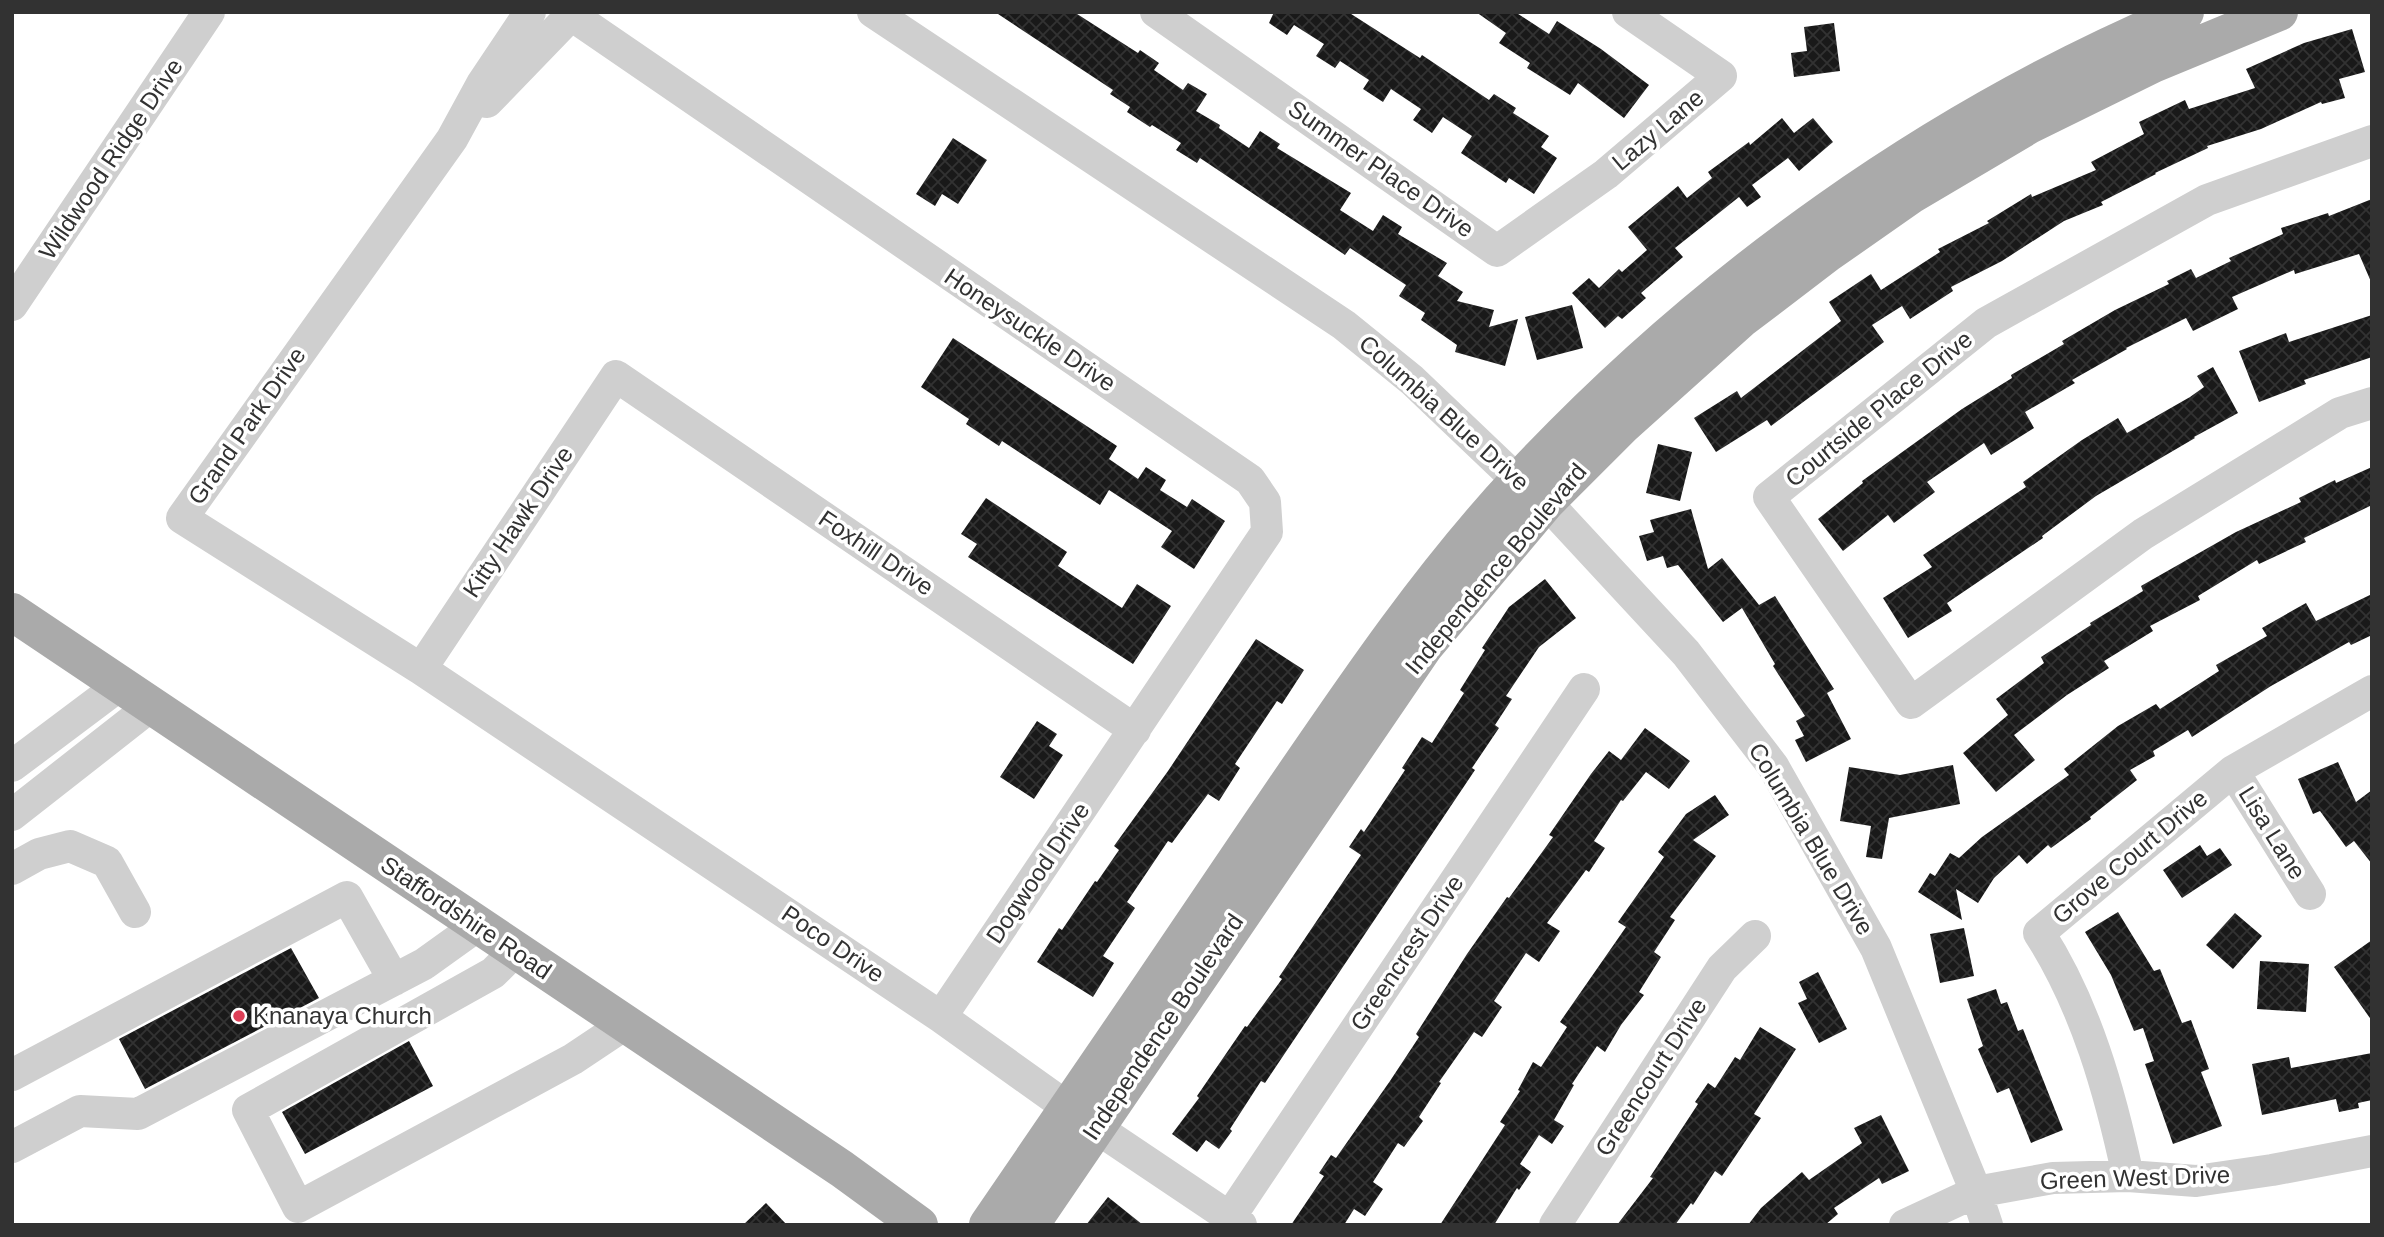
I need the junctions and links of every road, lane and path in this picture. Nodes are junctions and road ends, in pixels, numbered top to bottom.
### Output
1 (209, 12) edge
2 (530, 12) edge
3 (873, 12) edge
4 (1156, 12) edge
5 (1628, 12) edge
6 (2185, 12) edge
7 (2279, 12) edge
8 (571, 13) edge
9 (2146, 48) junction
10 (452, 139) junction
11 (2372, 141) edge
12 (1606, 174) joint
13 (12, 305) edge
14 (616, 376) joint
15 (2372, 403) edge
16 (1532, 491) junction
17 (12, 612) edge
18 (421, 669) junction
19 (120, 685) junction
20 (1584, 689) dead end
21 (2372, 691) edge
22 (151, 706) junction
23 (1135, 730) junction
24 (12, 766) edge
25 (2233, 771) junction
26 (12, 815) edge
27 (12, 825) edge
28 (26, 861) edge
29 (2310, 894) dead end
30 (135, 912) dead end
31 (477, 926) junction
32 (1755, 936) dead end
33 (515, 951) junction
34 (394, 980) junction
35 (941, 1017) junction
36 (624, 1026) junction
37 (12, 1074) edge
38 (1082, 1118) junction
39 (12, 1147) edge
40 (2372, 1152) edge
41 (2128, 1176) junction
42 (1976, 1192) junction
43 (1236, 1221) edge
44 (919, 1225) edge
45 (988, 1225) edge
46 (1030, 1225) edge
47 (1555, 1225) edge
48 (1905, 1225) edge
49 (1987, 1225) edge

1 - 13 street, Wildwood Ridge Drive
2 - 10 street, Grand Park Drive
3 - 16 street, Columbia Blue Drive
4 - 12 street, Summer Place Drive
5 - 12 street, Lazy Lane
6 - 9 main road, Independence Boulevard
7 - 9 main road, Independence Boulevard
8 - 10 street, Grand Park Drive
8 - 23 street, Honeysuckle Drive
9 - 16 main road, Independence Boulevard
10 - 18 street, Grand Park Drive
11 - 15 street, Courtside Place Drive
14 - 18 street, Kitty Hawk Drive
14 - 23 street, Foxhill Drive
16 - 38 main road, Independence Boulevard
16 - 42 street, Columbia Blue Drive
17 - 19 main road, Staffordshire Road
18 - 35 street, Poco Drive
19 - 22 main road, Staffordshire Road
19 - 24 street
20 - 43 street, Greencrest Drive
21 - 25 street, Grove Court Drive
22 - 26 street
22 - 31 main road, Staffordshire Road
23 - 35 street, Dogwood Drive
25 - 29 street, Lisa Lane
25 - 41 street, Grove Court Drive
27 - 28 street
28 - 30 street
31 - 33 main road, Staffordshire Road
31 - 34 street
32 - 47 street, Greencourt Drive
33 - 36 main road, Staffordshire Road
33 - 36 street
34 - 37 street
34 - 39 street
35 - 38 street, Poco Drive
36 - 44 main road, Staffordshire Road
38 - 43 street, Poco Drive
38 - 45 main road, Independence Boulevard
38 - 46 main road, Independence Boulevard
40 - 41 street, Green West Drive
41 - 42 street, Green West Drive
42 - 48 street, Green West Drive
42 - 49 street, Columbia Blue Drive

